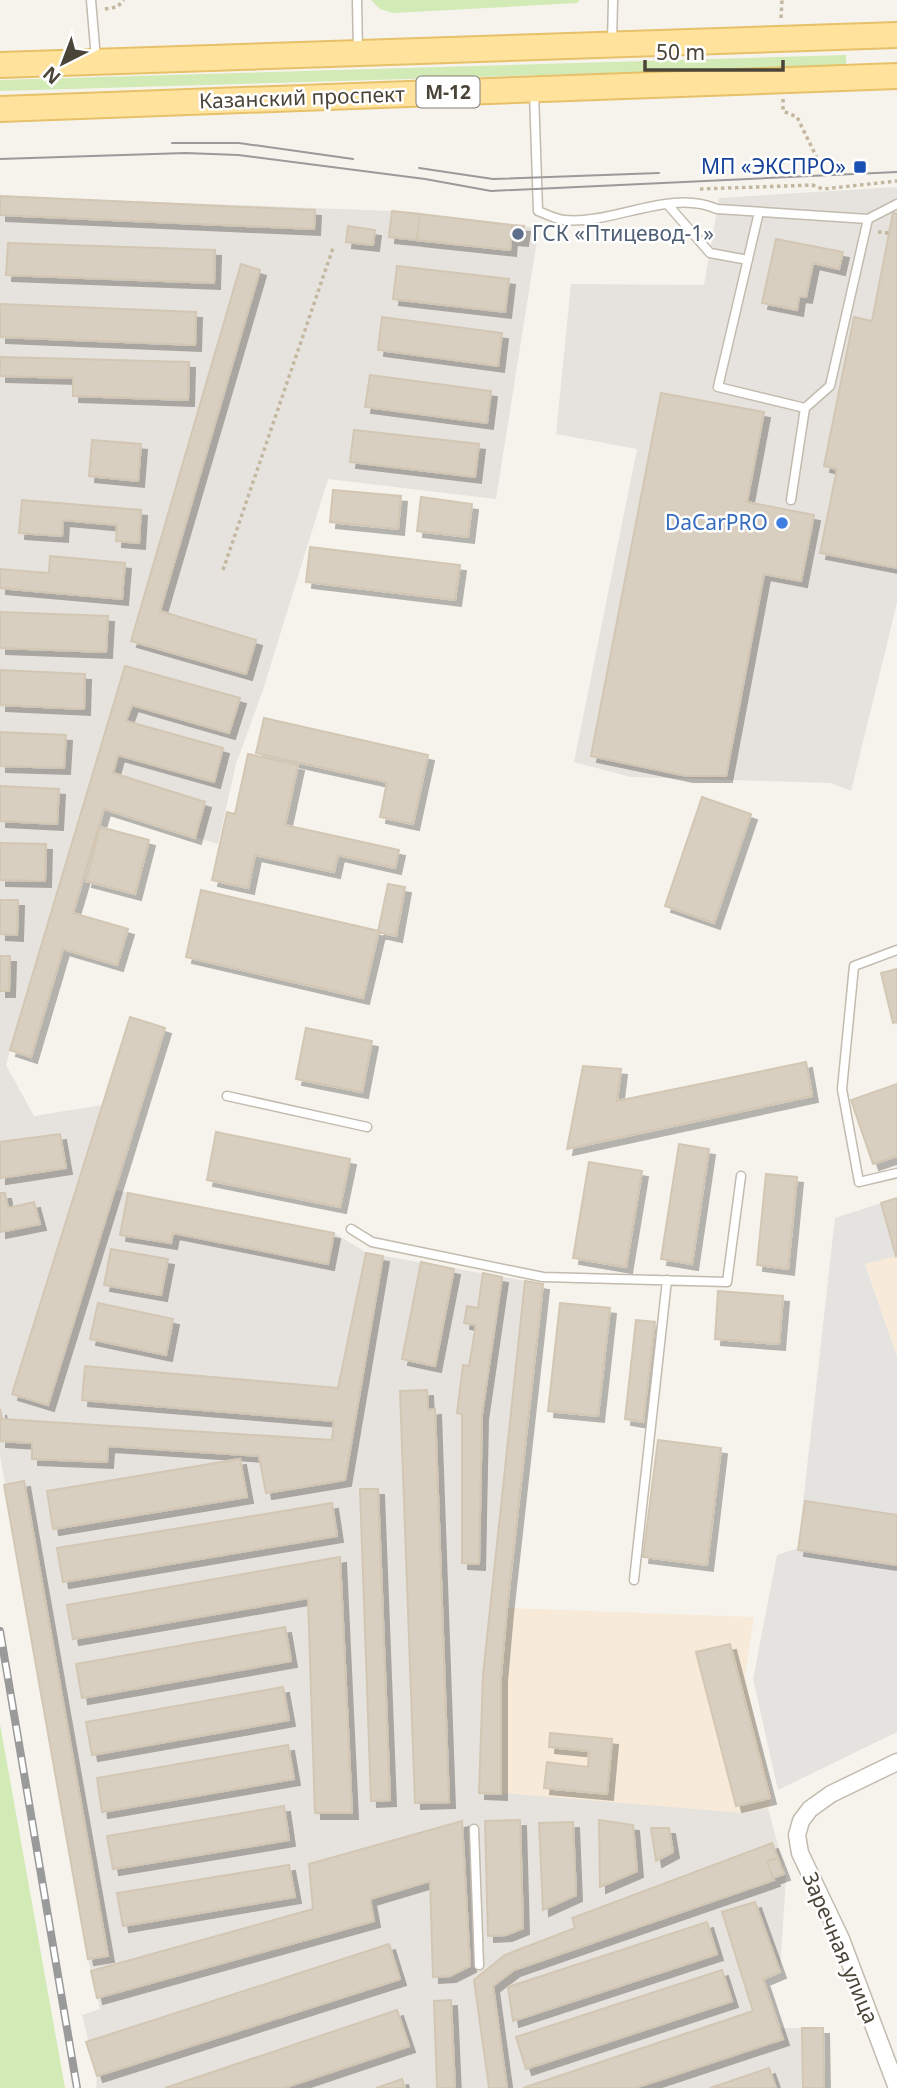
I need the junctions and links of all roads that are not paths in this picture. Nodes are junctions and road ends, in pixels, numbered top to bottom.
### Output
1 (90, 0) edge
2 (357, 0) edge
3 (613, 0) edge
4 (897, 35) edge
5 (612, 46) junction
6 (897, 46) edge
7 (358, 54) junction
8 (96, 62) junction
9 (897, 62) edge
10 (0, 65) edge
11 (897, 76) edge
12 (534, 89) junction
13 (0, 109) edge
14 (897, 204) edge
15 (668, 205) junction
16 (759, 212) junction
17 (868, 219) junction
18 (748, 260) junction
19 (805, 408) junction
20 (790, 499) dead end
21 (897, 950) edge
22 (227, 1096) dead end
23 (367, 1127) dead end
24 (897, 1173) edge
25 (741, 1176) dead end
26 (351, 1229) dead end
27 (667, 1280) junction
28 (634, 1580) dead end
29 (897, 1762) edge
30 (474, 1829) dead end
31 (479, 1965) dead end
32 (897, 2088) edge

1 - 8 lane
2 - 7 lane
3 - 5 lane
4 - 5 main road, Казанский проспект / М-12
5 - 7 main road, Казанский проспект / М-12
6 - 9 main road
7 - 8 main road, Казанский проспект / М-12
8 - 10 main road, Казанский проспект / М-12
11 - 12 main road, Казанский проспект / М-12
12 - 13 main road, Казанский проспект / М-12
12 - 15 lane
14 - 17 lane
15 - 16 lane
15 - 18 lane
16 - 17 lane
16 - 18 lane
17 - 19 lane
18 - 19 lane
19 - 20 lane
21 - 24 lane
22 - 23 lane
25 - 27 lane
26 - 27 lane
27 - 28 lane
29 - 32 street, Заречная улица
30 - 31 lane

